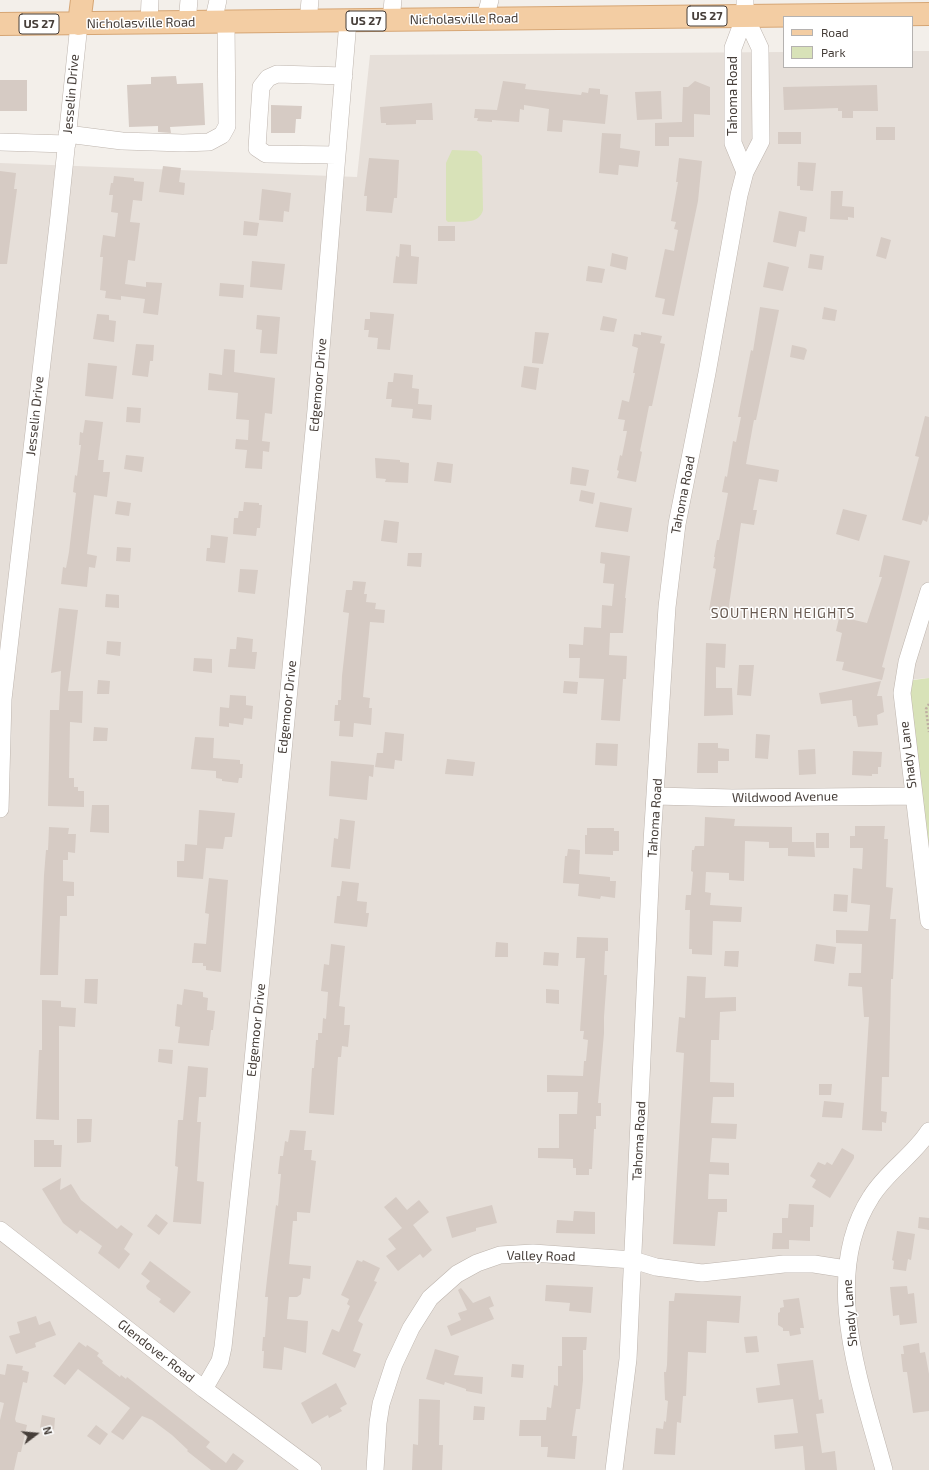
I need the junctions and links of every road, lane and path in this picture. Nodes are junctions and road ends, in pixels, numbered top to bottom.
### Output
1 (82, 0) edge
2 (150, 0) edge
3 (189, 0) edge
4 (218, 0) edge
5 (310, 0) edge
6 (745, 8) edge
7 (487, 9) edge
8 (392, 10) edge
9 (929, 14) edge
10 (348, 21) junction
11 (220, 22) junction
12 (308, 22) junction
13 (149, 23) junction
14 (187, 23) junction
15 (0, 24) edge
16 (79, 24) junction
17 (344, 76) junction
18 (67, 139) junction
19 (0, 142) edge
20 (337, 155) junction
21 (745, 172) junction
22 (929, 591) edge
23 (2, 703) edge
24 (929, 704) edge
25 (929, 732) edge
26 (656, 796) junction
27 (913, 796) junction
28 (0, 808) edge
29 (929, 921) edge
30 (929, 1131) edge
31 (0, 1230) edge
32 (633, 1260) junction
33 (846, 1269) junction
34 (204, 1389) junction
35 (313, 1470) edge
36 (375, 1470) edge
37 (614, 1470) edge
38 (884, 1470) edge

1 - 16 main road
2 - 13 street
3 - 14 street
4 - 11 street
5 - 12 street
6 - 7 main road, Nicholasville Road / US 27
6 - 9 main road, Nicholasville Road / US 27
6 - 21 street, Tahoma Road
6 - 21 street, Tahoma Road
7 - 8 main road, Nicholasville Road / US 27
8 - 10 main road, Nicholasville Road / US 27
10 - 12 main road, Nicholasville Road / US 27
10 - 17 street, Edgemoor Drive
11 - 12 main road, Nicholasville Road / US 27
11 - 14 main road, Nicholasville Road / US 27
11 - 18 street
13 - 14 main road, Nicholasville Road / US 27
13 - 16 main road, Nicholasville Road / US 27
15 - 16 main road, Nicholasville Road / US 27
16 - 18 street, Jesselin Drive
17 - 20 street, Edgemoor Drive
17 - 20 street
18 - 19 street
18 - 23 street, Jesselin Drive
20 - 34 street, Edgemoor Drive
21 - 26 street, Tahoma Road
22 - 27 street, Shady Lane
23 - 28 street, Jesselin Drive
24 - 25 path
26 - 27 street, Wildwood Avenue
26 - 32 street, Tahoma Road
27 - 29 street, Shady Lane
30 - 33 street, Shady Lane
31 - 34 street, Glendover Road
32 - 33 street, Valley Road
32 - 36 street, Valley Road
32 - 37 street, Tahoma Road
33 - 38 street, Shady Lane
34 - 35 street, Glendover Road

